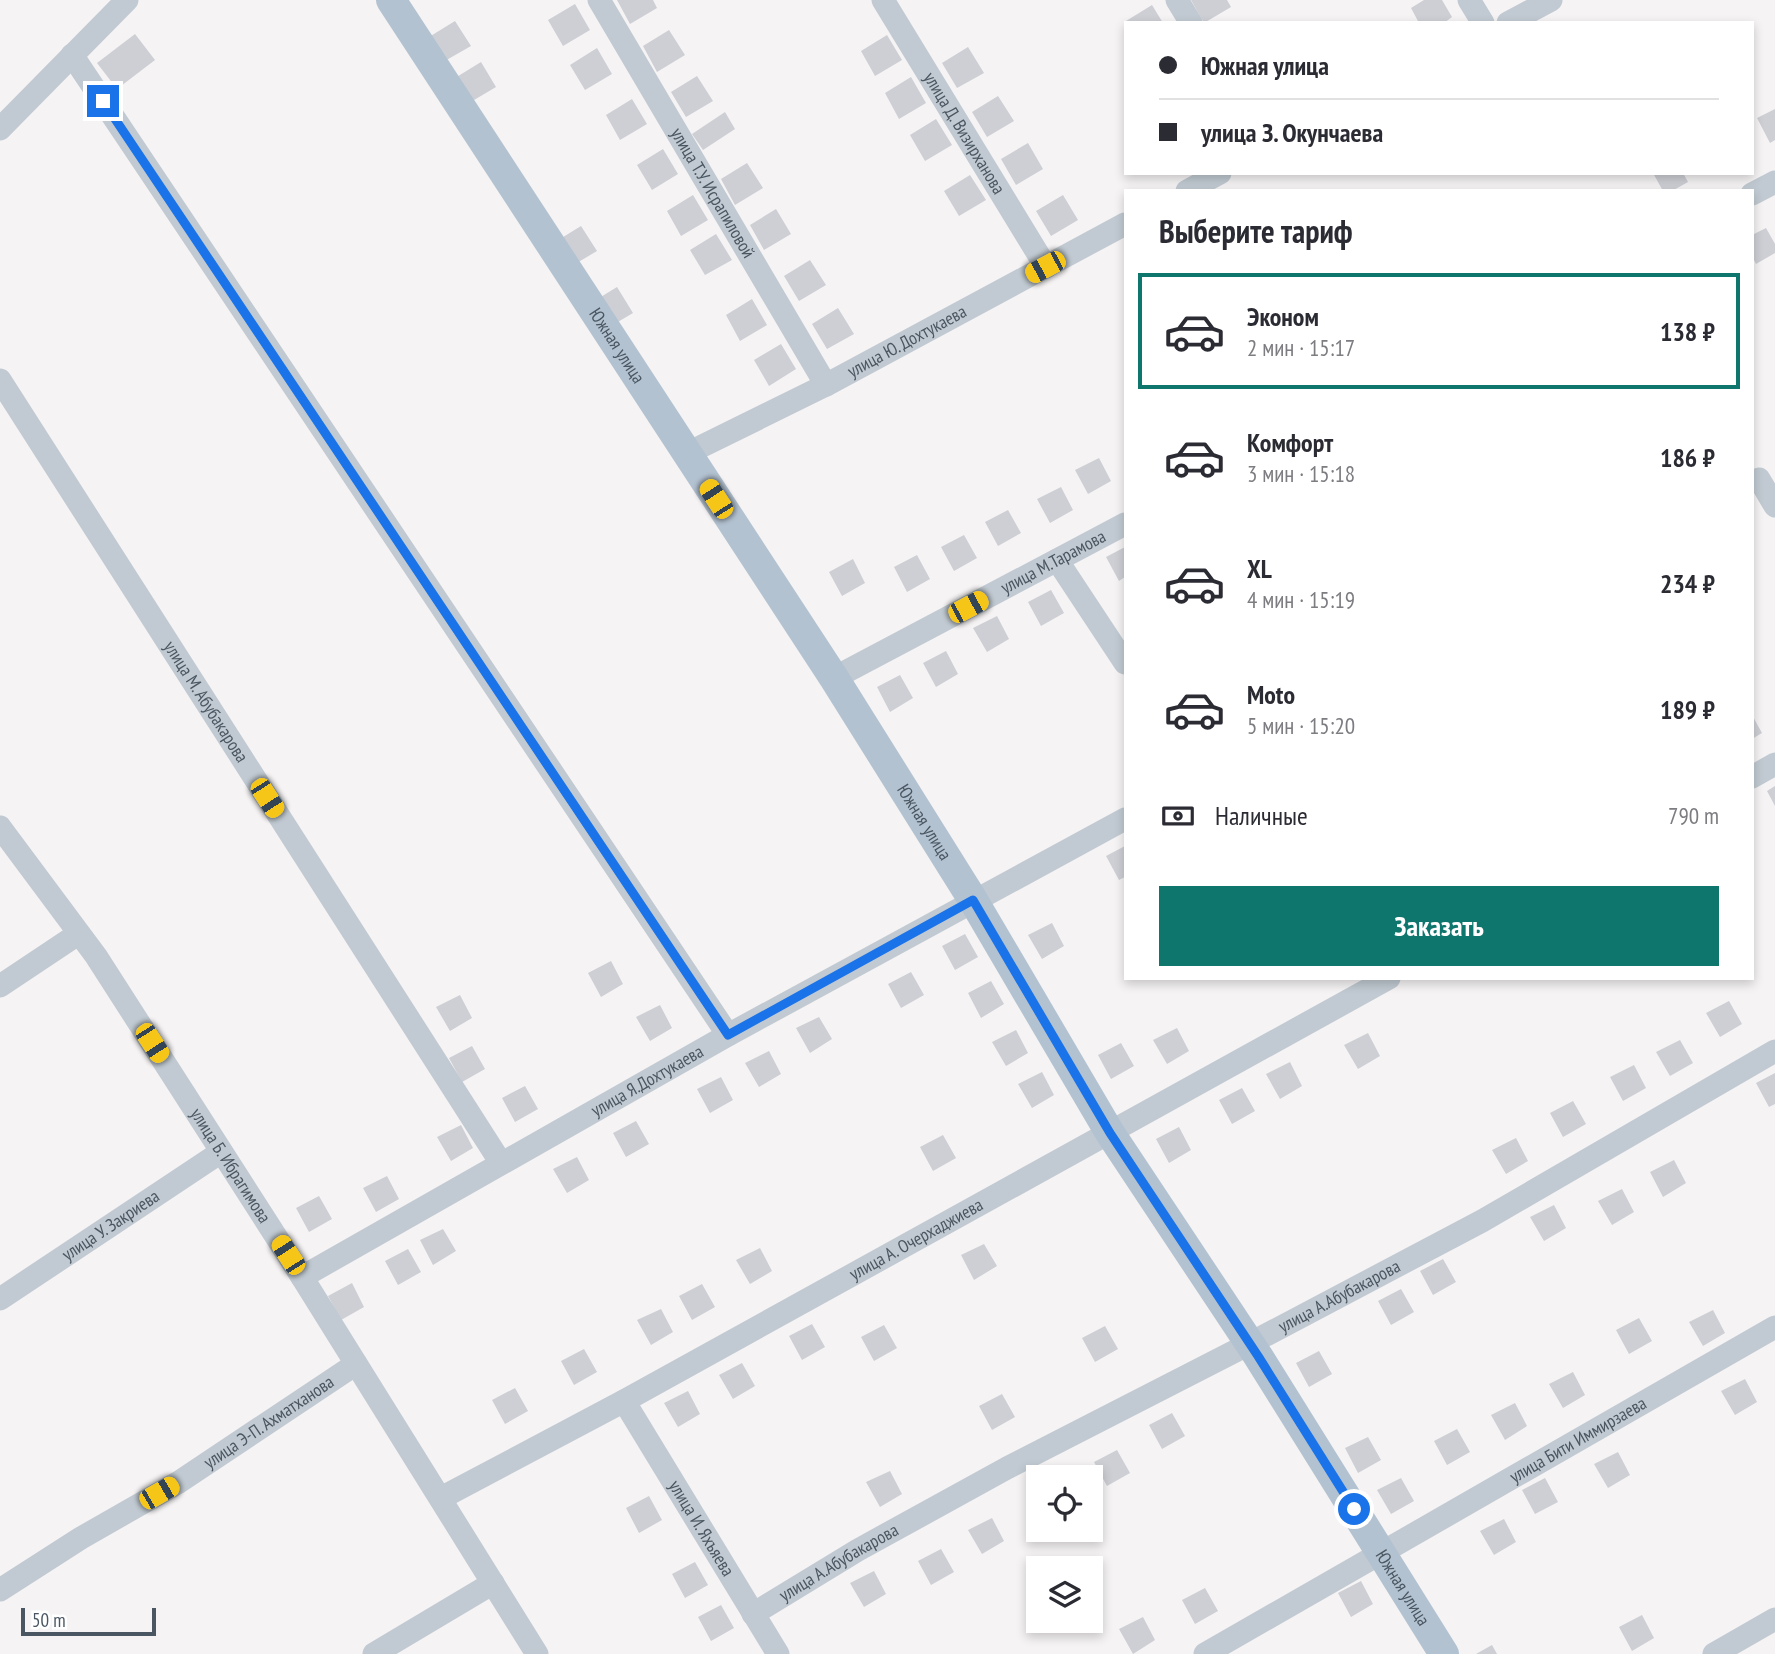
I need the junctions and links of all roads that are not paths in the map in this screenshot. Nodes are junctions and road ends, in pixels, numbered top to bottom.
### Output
1 (127, 0) edge
2 (391, 0) edge
3 (599, 0) edge
4 (883, 0) edge
5 (1177, 0) edge
6 (1469, 0) edge
7 (1551, 0) edge
8 (1190, 21) edge
9 (1482, 21) edge
10 (1512, 21) edge
11 (72, 55) junction
12 (0, 130) edge
13 (1216, 175) edge
14 (1775, 182) edge
15 (1191, 189) edge
16 (1754, 193) edge
17 (1124, 225) edge
18 (1045, 267) junction
19 (0, 380) edge
20 (826, 385) junction
21 (686, 454) junction
22 (1762, 478) edge
23 (1775, 506) edge
24 (1124, 525) edge
25 (1057, 560) junction
26 (1124, 661) edge
27 (834, 678) junction
28 (1775, 764) edge
29 (1754, 776) edge
30 (1124, 819) edge
31 (0, 827) edge
32 (973, 900) junction
33 (78, 934) junction
34 (1385, 980) edge
35 (0, 986) edge
36 (728, 1035) junction
37 (1775, 1051) edge
38 (1110, 1133) junction
39 (221, 1152) junction
40 (501, 1163) junction
41 (302, 1277) junction
42 (0, 1299) edge
43 (1775, 1327) edge
44 (1250, 1344) junction
45 (356, 1364) junction
46 (624, 1401) junction
47 (441, 1498) junction
48 (1381, 1553) junction
49 (493, 1583) junction
50 (0, 1590) edge
51 (753, 1614) junction
52 (1775, 1619) edge
53 (374, 1654) edge
54 (537, 1654) edge
55 (778, 1654) edge
56 (1205, 1654) edge
57 (1444, 1654) edge
58 (1714, 1654) edge

1 - 11 street
2 - 21 main road, Южная улица
3 - 20 street, улица Т.У. Исрапиловой
4 - 18 street, улица Д. Визирханова
5 - 8 street
6 - 9 street
7 - 10 street
11 - 12 street
11 - 36 street
13 - 15 street
14 - 16 street
17 - 18 street, улица Ю. Дохтукаева
18 - 20 street, улица Ю. Дохтукаева
19 - 40 street, улица М. Абубакарова
20 - 21 street, улица Ю. Дохтукаева
21 - 27 main road, Южная улица
22 - 23 street
24 - 25 street, улица М.Тарамова
25 - 26 street
25 - 27 street, улица М.Тарамова
27 - 32 main road, Южная улица
28 - 29 street
30 - 32 street, улица Я.Дохтукаева
31 - 33 street, улица Б. Ибрагимова
32 - 36 street, улица Я.Дохтукаева
32 - 38 main road, Южная улица
33 - 35 street
33 - 39 street, улица Б. Ибрагимова
34 - 38 street, улица А. Очерхаджиева
36 - 40 street, улица Я.Дохтукаева
37 - 44 street, улица А.Абубакарова
38 - 44 main road, Южная улица
38 - 46 street, улица А. Очерхаджиева
39 - 41 street, улица Б. Ибрагимова
39 - 42 street, улица У. Закриева
40 - 41 street, улица Я.Дохтукаева
41 - 45 street, улица Б. Ибрагимова
43 - 48 street, улица Бити Иммирзаева
44 - 48 main road, Южная улица
44 - 51 street, улица А.Абубакарова
45 - 47 street, улица Б. Ибрагимова
45 - 50 street, улица Э-П. Ахматханова
46 - 47 street, улица А. Очерхаджиева
46 - 51 street, улица И. Яхъяева
47 - 49 street, улица Б. Ибрагимова
48 - 56 street, улица Бити Иммирзаева
48 - 57 main road, Южная улица
49 - 53 street
49 - 54 street, улица Б. Ибрагимова
51 - 55 street, улица И. Яхъяева
52 - 58 street

